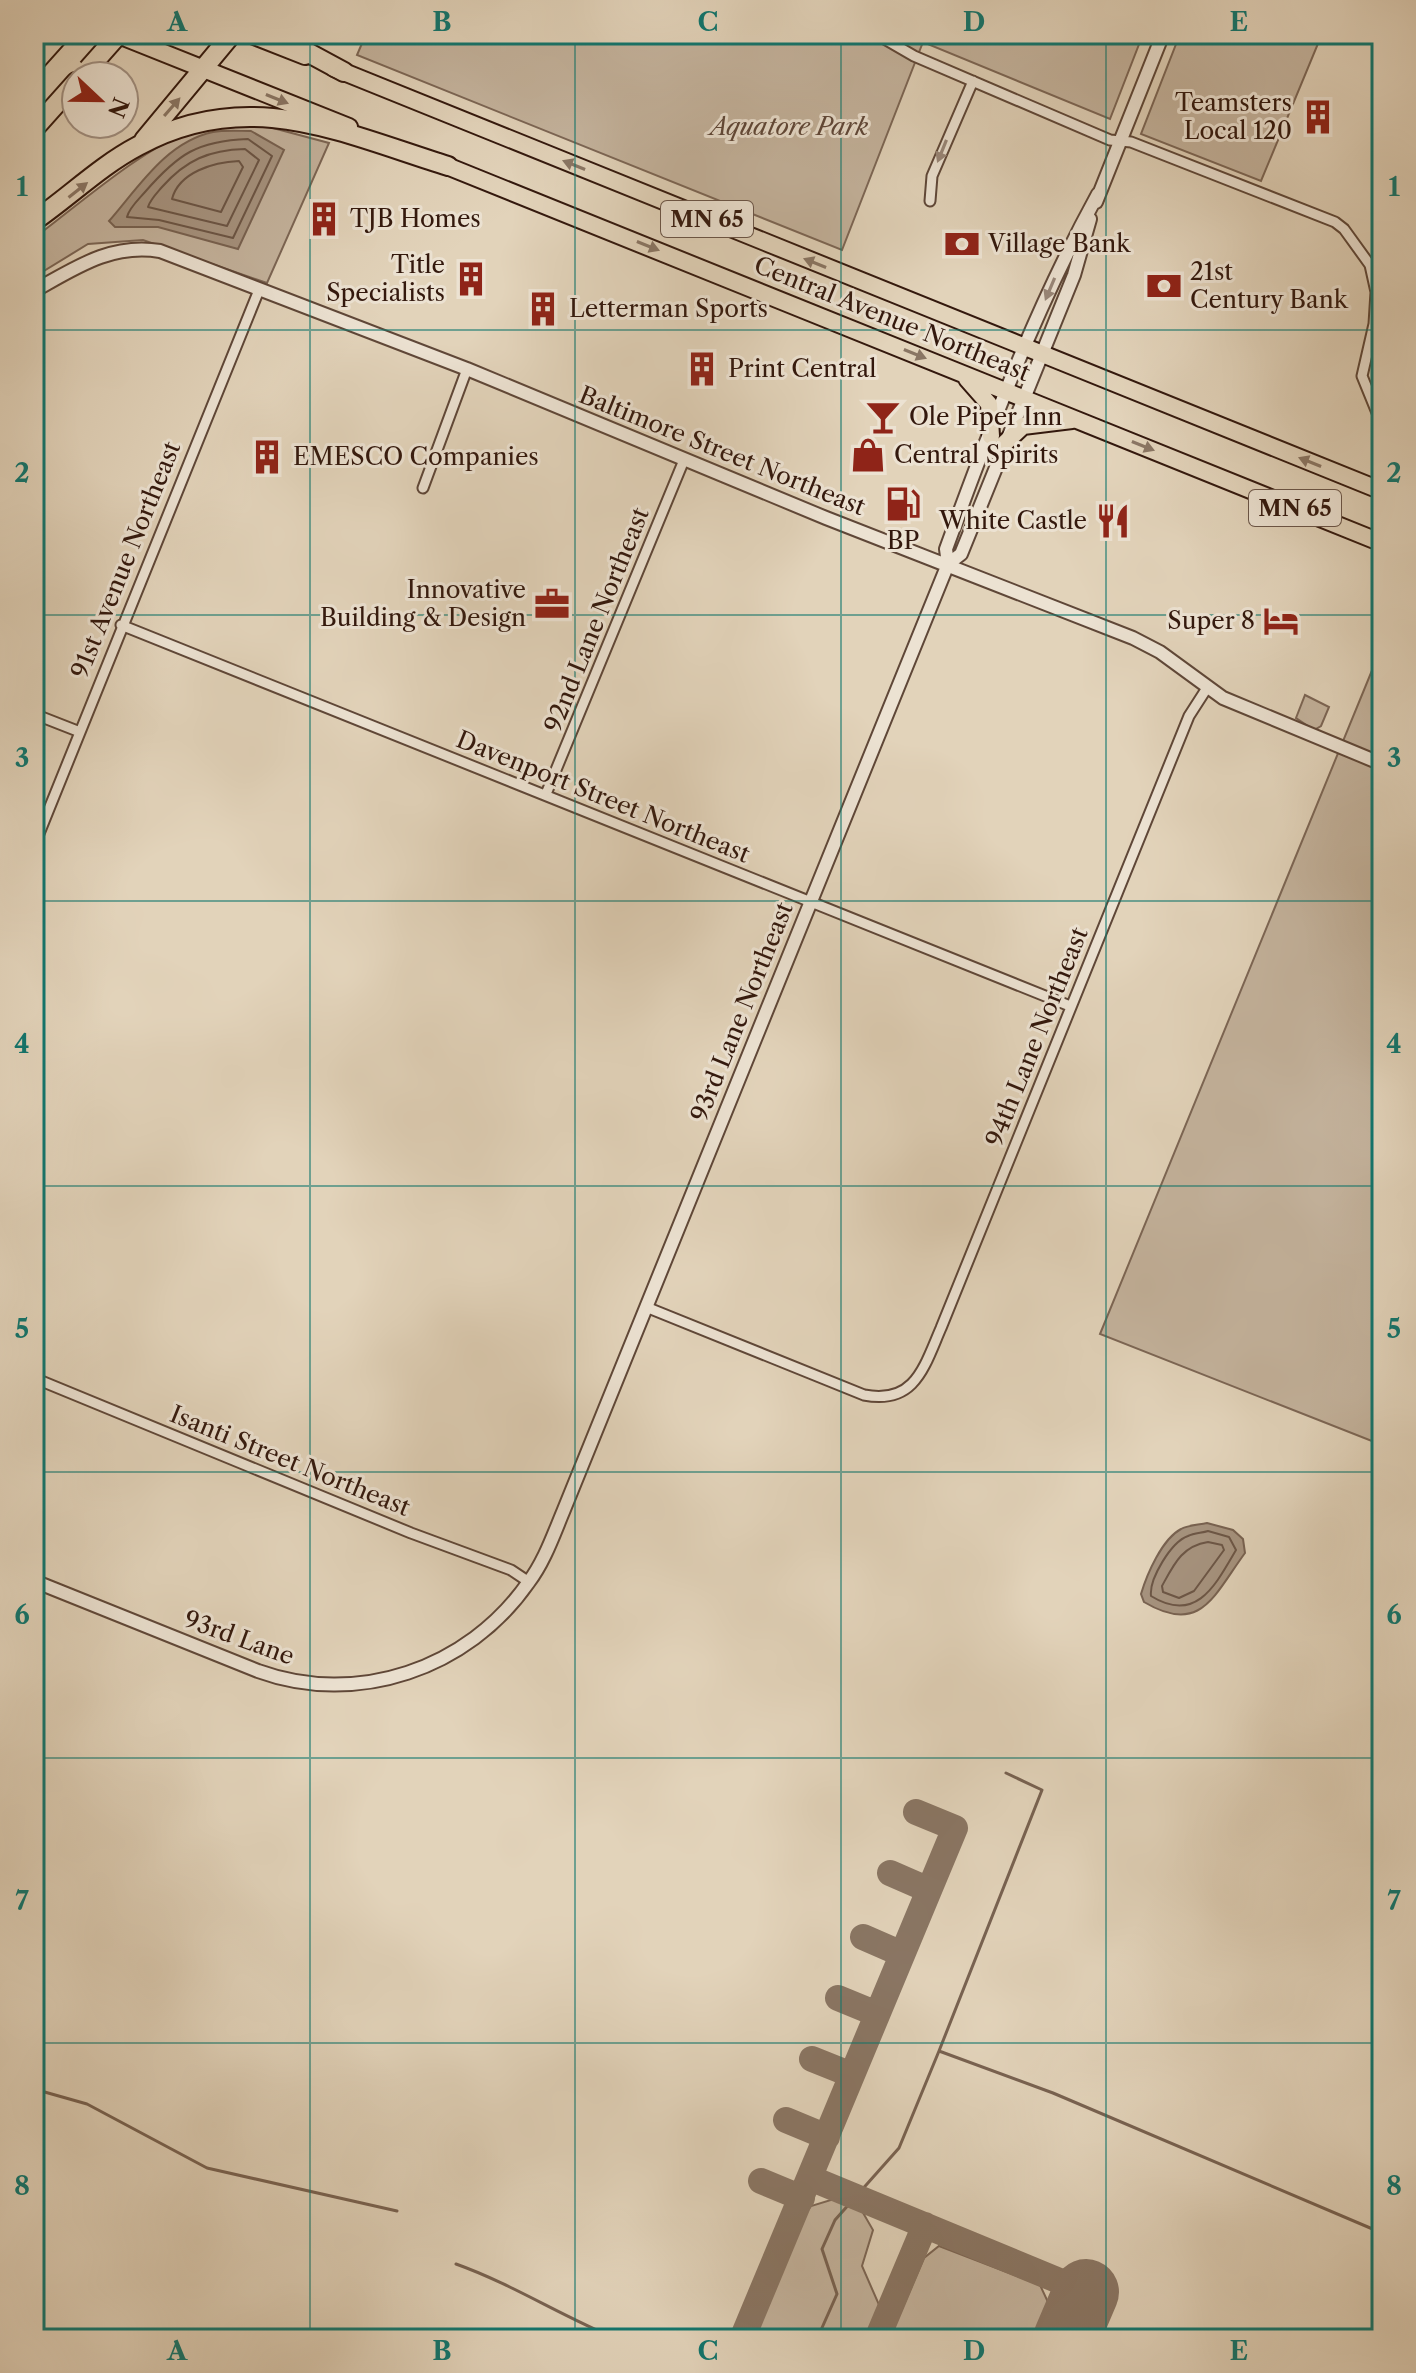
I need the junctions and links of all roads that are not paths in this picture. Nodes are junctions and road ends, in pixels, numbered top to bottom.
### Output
1 (118, 34) edge
2 (232, 34) edge
3 (249, 34) edge
4 (283, 34) edge
5 (876, 34) edge
6 (1163, 34) edge
7 (47, 42) edge
8 (95, 60) edge
9 (34, 63) edge
10 (204, 70) junction
11 (344, 72) junction
12 (973, 81) junction
13 (60, 100) edge
14 (34, 129) edge
15 (1119, 142) junction
16 (140, 145) junction
17 (448, 166) junction
18 (1098, 194) junction
19 (930, 201) dead end
20 (34, 221) edge
21 (259, 290) junction
22 (34, 291) edge
23 (1025, 348) junction
24 (1043, 355) junction
25 (467, 369) junction
26 (952, 369) junction
27 (1007, 391) junction
28 (1025, 398) junction
29 (1078, 420) junction
30 (1382, 425) edge
31 (998, 440) junction
32 (684, 460) junction
33 (423, 488) dead end
34 (1382, 491) edge
35 (1382, 543) edge
36 (948, 564) junction
37 (121, 625) junction
38 (1207, 688) junction
39 (34, 714) edge
40 (80, 732) junction
41 (1382, 764) edge
42 (546, 794) junction
43 (34, 846) edge
44 (810, 903) junction
45 (1070, 1006) junction
46 (646, 1307) junction
47 (34, 1378) edge
48 (577, 1478) joint
49 (34, 1581) edge
50 (529, 1582) junction

1 - 8 highway, bridge
1 - 10 highway, Central Avenue Northeast / MN 65
2 - 10 highway
3 - 11 highway, Central Avenue Northeast / MN 65
4 - 11 highway
5 - 12 street
6 - 15 street
7 - 9 highway
16 -> 10 highway
10 -> 17 highway, Central Avenue Northeast / MN 65
23 -> 11 highway, Central Avenue Northeast / MN 65
12 - 15 street
12 -> 19 street
13 - 14 highway
15 - 18 street
15 - 30 street
16 - 17 highway
20 -> 16 highway
17 -> 26 highway, Central Avenue Northeast / MN 65
18 -> 23 street, 93rd Lane Northeast
18 - 24 street, 93rd Lane Northeast
21 - 22 street, Baltimore Street Northeast
21 - 25 street, Baltimore Street Northeast
21 - 37 street, 91st Avenue Northeast
23 - 24 highway, Central Avenue Northeast / MN 65
23 - 27 street, 93rd Lane Northeast
24 - 28 street, 93rd Lane Northeast
34 -> 24 highway, Central Avenue Northeast / MN 65
25 - 32 street, Baltimore Street Northeast
25 - 33 street
26 - 27 highway, Central Avenue Northeast / MN 65
26 - 31 highway
27 - 28 highway, Central Avenue Northeast / MN 65
27 - 31 street, 93rd Lane Northeast
28 - 29 highway, Central Avenue Northeast / MN 65
28 - 31 street, 93rd Lane Northeast
29 - 31 highway
29 -> 35 highway, Central Avenue Northeast / MN 65
31 - 36 street, 93rd Lane Northeast
32 - 36 street, Baltimore Street Northeast
32 - 42 street, 92nd Lane Northeast
36 - 38 street, Baltimore Street Northeast
36 - 44 street, 93rd Lane Northeast
37 - 40 street, 91st Avenue Northeast
37 - 42 street, Davenport Street Northeast
38 - 41 street, Baltimore Street Northeast
38 - 45 street, 94th Lane Northeast
39 - 40 street
40 - 43 street, 91st Avenue Northeast
42 - 44 street, Davenport Street Northeast
44 - 45 street, Davenport Street Northeast
44 - 46 street, 93rd Lane Northeast
45 - 46 street, 94th Lane Northeast
46 - 48 street, 93rd Lane Northeast
47 - 50 street, Isanti Street Northeast
48 - 50 street, 93rd Lane
49 - 50 street, 93rd Lane

